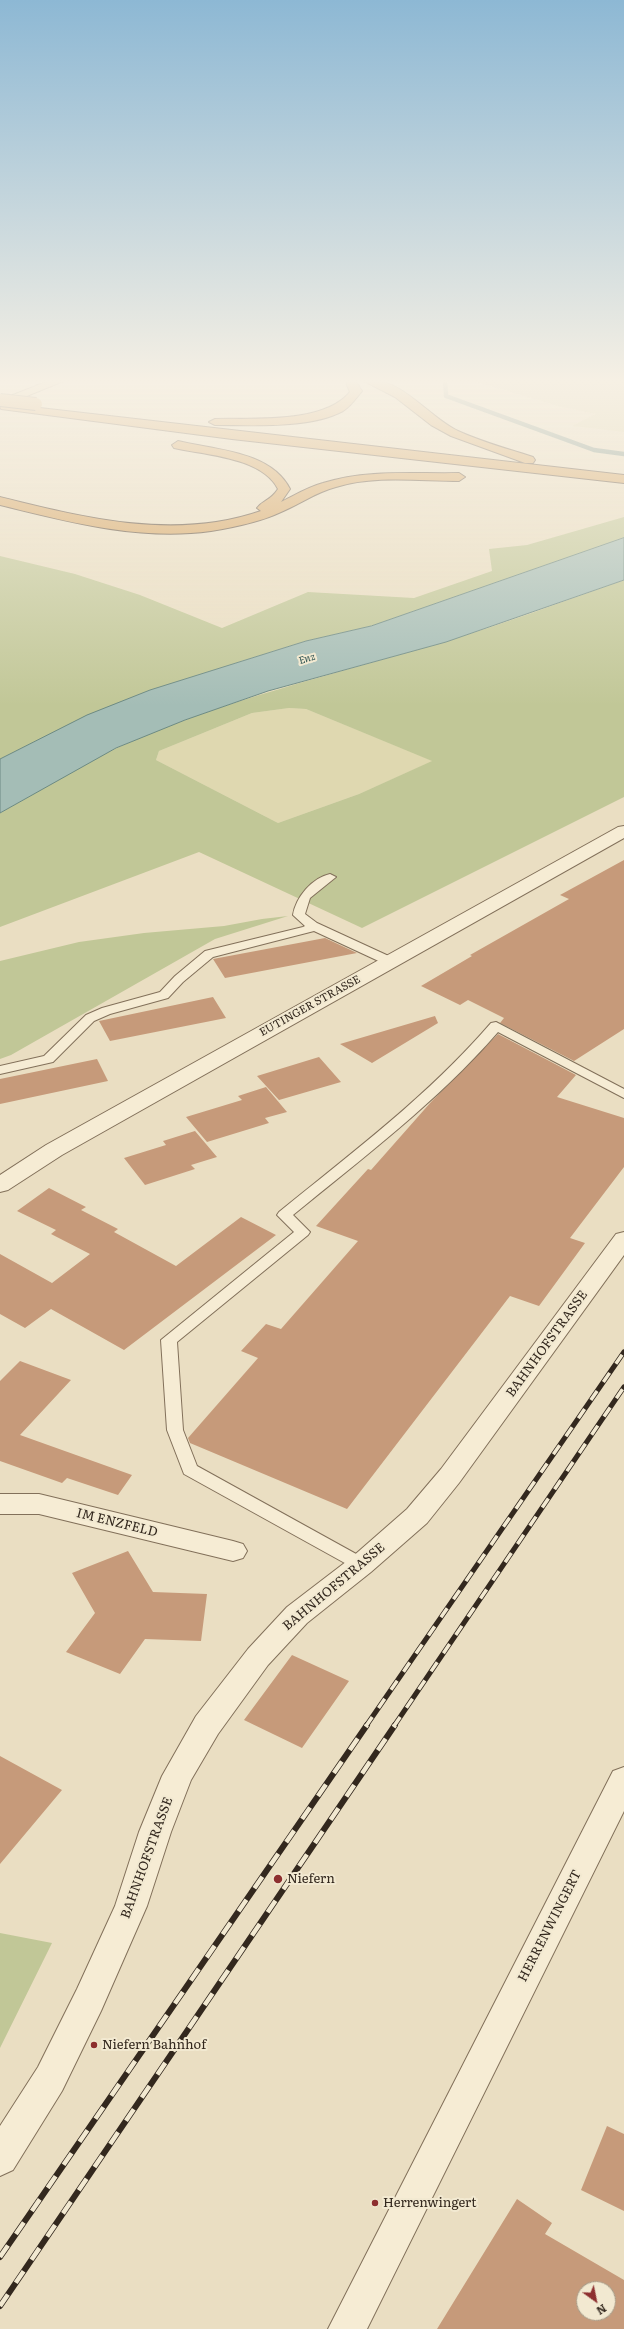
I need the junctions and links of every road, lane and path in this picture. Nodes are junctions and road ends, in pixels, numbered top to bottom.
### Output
1 (284, 489) edge
2 (318, 489) edge
3 (0, 495) edge
4 (0, 501) edge
5 (624, 831) edge
6 (330, 877) dead end
7 (313, 926) junction
8 (389, 961) junction
9 (0, 1070) edge
10 (624, 1094) edge
11 (0, 1185) edge
12 (624, 1239) edge
13 (0, 1504) edge
14 (233, 1551) dead end
15 (361, 1565) junction
16 (624, 1780) edge
17 (0, 2158) edge
18 (347, 2329) edge

1 - 3 highway
2 - 4 highway
5 - 8 street, EUTINGER STRASSE
6 - 7 lane
7 - 8 lane
7 - 9 lane
8 - 11 street, EUTINGER STRASSE
10 - 15 lane
12 - 15 street, BAHNHOFSTRASSE
13 - 14 street, IM ENZFELD
15 - 17 street, BAHNHOFSTRASSE
16 - 18 street, HERRENWINGERT

